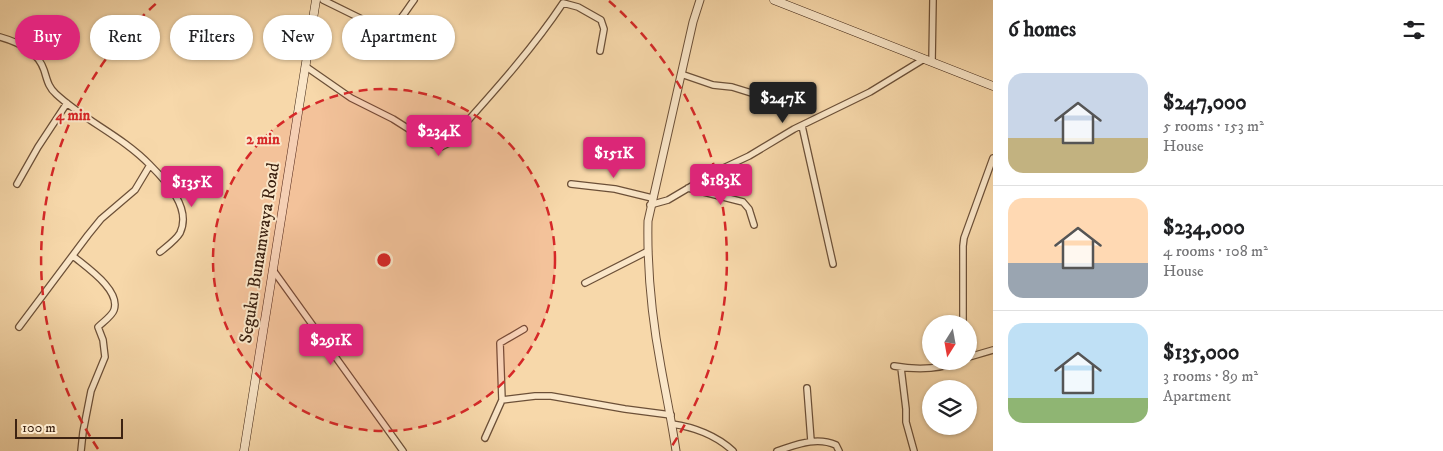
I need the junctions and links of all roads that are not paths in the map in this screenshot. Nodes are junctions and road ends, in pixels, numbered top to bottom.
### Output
1 (316, 0) edge
2 (323, 0) edge
3 (414, 0) edge
4 (700, 0) edge
5 (774, 0) edge
6 (933, 0) edge
7 (564, 2) edge
8 (0, 38) edge
9 (600, 51) dead end
10 (928, 61) junction
11 (305, 66) junction
12 (681, 74) junction
13 (993, 86) edge
14 (764, 97) dead end
15 (67, 103) junction
16 (802, 126) junction
17 (993, 158) edge
18 (150, 165) junction
19 (17, 184) dead end
20 (571, 184) dead end
21 (688, 188) junction
22 (651, 202) junction
23 (754, 225) dead end
24 (648, 251) junction
25 (160, 252) dead end
26 (73, 256) junction
27 (833, 264) dead end
28 (273, 270) junction
29 (585, 283) dead end
30 (964, 315) edge
31 (19, 327) dead end
32 (524, 329) dead end
33 (993, 350) edge
34 (978, 353) edge
35 (894, 366) dead end
36 (901, 368) junction
37 (922, 368) edge
38 (807, 388) dead end
39 (502, 400) junction
40 (670, 415) junction
41 (672, 424) junction
42 (485, 438) dead end
43 (811, 441) junction
44 (81, 451) edge
45 (244, 451) edge
46 (403, 451) edge
47 (676, 451) edge
48 (733, 451) edge
49 (776, 451) edge
50 (839, 451) edge
51 (914, 451) edge

1 - 11 main road, Seguku Bunamwaya Road
2 - 3 street
4 - 12 street
5 - 10 main road
6 - 10 street
7 - 9 street
7 - 11 street
8 - 15 street
10 - 13 main road
10 - 16 street
11 - 28 main road, Seguku Bunamwaya Road
12 - 14 street
12 - 22 street
15 - 18 street
15 - 19 street
16 - 21 street
16 - 27 street
17 - 30 street
18 - 25 street
18 - 26 street
20 - 22 street
21 - 22 street
21 - 23 street
22 - 24 street
24 - 29 street
24 - 40 street
26 - 31 street
26 - 44 street
28 - 45 main road, Seguku Bunamwaya Road
28 - 46 street
32 - 39 street
33 - 34 street
35 - 36 street
36 - 37 street
36 - 51 street
38 - 43 street
39 - 40 street
39 - 42 street
40 - 41 street
41 - 47 street
41 - 48 street
43 - 49 street
43 - 50 street

